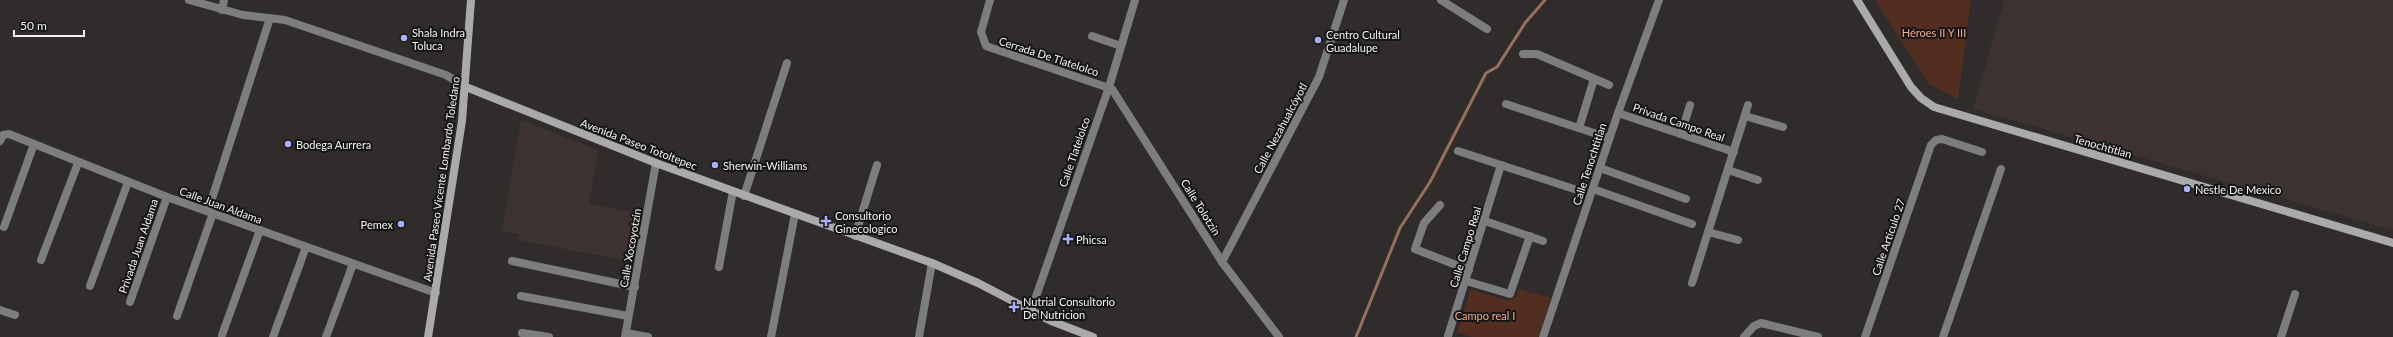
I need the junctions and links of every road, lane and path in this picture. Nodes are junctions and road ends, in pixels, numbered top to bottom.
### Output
1 (189, 0) edge
2 (224, 0) edge
3 (471, 0) edge
4 (990, 0) edge
5 (1135, 0) edge
6 (1344, 0) edge
7 (1441, 0) edge
8 (1659, 0) edge
9 (1857, 0) edge
10 (222, 10) junction
11 (270, 18) junction
12 (1487, 29) dead end
13 (1092, 36) dead end
14 (1121, 46) junction
15 (1523, 54) dead end
16 (787, 63) dead end
17 (1594, 79) junction
18 (1609, 86) dead end
19 (466, 87) junction
20 (1108, 87) junction
21 (1506, 104) dead end
22 (1690, 105) dead end
23 (1748, 105) dead end
24 (1618, 113) junction
25 (1745, 116) junction
26 (1783, 126) dead end
27 (1579, 128) junction
28 (1681, 134) junction
29 (1609, 138) junction
30 (1, 139) edge
31 (34, 144) junction
32 (1458, 151) dead end
33 (1734, 152) junction
34 (1982, 152) dead end
35 (78, 163) junction
36 (656, 163) junction
37 (877, 165) dead end
38 (1501, 165) junction
39 (1600, 168) junction
40 (2001, 169) dead end
41 (1728, 170) junction
42 (1758, 180) dead end
43 (128, 182) junction
44 (1592, 189) junction
45 (1574, 190) dead end
46 (733, 191) junction
47 (744, 196) junction
48 (167, 197) junction
49 (1686, 199) dead end
50 (1440, 205) dead end
51 (211, 212) junction
52 (795, 214) junction
53 (1485, 221) junction
54 (1692, 224) dead end
55 (4, 227) dead end
56 (260, 230) junction
57 (1708, 232) junction
58 (855, 236) junction
59 (1530, 236) junction
60 (1738, 240) dead end
61 (1543, 241) dead end
62 (2393, 243) edge
63 (306, 247) junction
64 (41, 260) dead end
65 (512, 261) dead end
66 (1222, 262) junction
67 (932, 263) junction
68 (353, 264) junction
69 (719, 267) dead end
70 (1469, 270) junction
71 (1466, 281) junction
72 (1692, 283) dead end
73 (90, 286) dead end
74 (634, 287) junction
75 (436, 293) junction
76 (2295, 294) dead end
77 (521, 296) dead end
78 (130, 302) dead end
79 (0, 310) edge
80 (1031, 311) junction
81 (15, 315) dead end
82 (177, 316) dead end
83 (628, 316) junction
84 (522, 333) dead end
85 (222, 335) dead end
86 (625, 335) edge
87 (273, 337) edge
88 (326, 337) edge
89 (428, 337) edge
90 (549, 337) edge
91 (648, 337) edge
92 (772, 337) edge
93 (919, 337) edge
94 (1093, 337) edge
95 (1279, 337) edge
96 (1448, 337) edge
97 (1543, 337) edge
98 (1744, 337) edge
99 (1818, 337) edge
100 (1865, 337) edge
101 (1943, 337) edge
102 (2281, 337) edge

1 - 10 street
2 - 10 street
3 - 19 main road, Avenida Paseo Vicente Lombardo Toledano
4 - 20 street, Cerrada De Tlatelolco
5 - 14 street, Calle Tlatelolco
6 - 66 street, Calle Nezahualcóyotl
7 - 12 street
8 - 24 street, Calle Tenochtitlan
9 - 62 main road, Tenochtitlan
10 - 11 street
11 - 19 street
11 - 51 street
13 - 14 street
14 - 20 street, Calle Tlatelolco
15 - 17 street
16 - 47 street
17 - 18 street
17 - 27 street
19 - 36 main road, Avenida Paseo Totoltepec
19 - 75 main road, Avenida Paseo Vicente Lombardo Toledano
20 - 66 street, Calle Tolotzin
20 - 80 street, Calle Tlatelolco
21 - 27 street
22 - 28 street
23 - 25 street
24 - 28 street, Privada Campo Real
24 - 29 street, Calle Tenochtitlan
25 - 26 street
25 - 33 street
27 - 29 street
28 - 33 street, Privada Campo Real
29 - 39 street, Calle Tenochtitlan
30 - 31 street, Calle Juan Aldama
31 - 35 street, Calle Juan Aldama
31 - 55 street
32 - 38 street
33 - 41 street
34 - 100 street, Calle Artículo 27
35 - 43 street, Calle Juan Aldama
35 - 64 street
36 - 46 main road, Avenida Paseo Totoltepec
36 - 74 street, Calle Xocoyotzin
37 - 58 street
38 - 45 street
38 - 53 street, Calle Campo Real
39 - 44 street, Calle Tenochtitlan
39 - 49 street
40 - 101 street
41 - 42 street
41 - 57 street
43 - 48 street, Calle Juan Aldama
43 - 73 street
44 - 54 street
44 - 97 street, Calle Tenochtitlan
46 - 47 main road, Avenida Paseo Totoltepec
46 - 69 street
47 - 52 main road, Avenida Paseo Totoltepec
48 - 51 street, Calle Juan Aldama
48 - 78 street, Privada Juan Aldama
50 - 70 street
51 - 56 street, Calle Juan Aldama
51 - 82 street
52 - 58 main road, Avenida Paseo Totoltepec
52 - 92 street
53 - 59 street
53 - 70 street, Calle Campo Real
56 - 63 street, Calle Juan Aldama
56 - 85 street
57 - 60 street
57 - 72 street
58 - 67 main road, Avenida Paseo Totoltepec
59 - 61 street
59 - 71 street
63 - 68 street, Calle Juan Aldama
63 - 87 street
65 - 74 street
66 - 95 street, Calle Tolotzin
67 - 80 main road, Avenida Paseo Totoltepec
67 - 93 street
68 - 75 street, Calle Juan Aldama
68 - 88 street
70 - 71 street, Calle Campo Real
71 - 96 street, Calle Campo Real
74 - 83 street, Calle Xocoyotzin
75 - 89 main road, Avenida Paseo Vicente Lombardo Toledano
76 - 102 street
77 - 83 street
79 - 81 street
80 - 94 main road, Avenida Paseo Totoltepec
83 - 86 street, Calle Xocoyotzin
84 - 90 street
86 - 91 street
98 - 99 street

